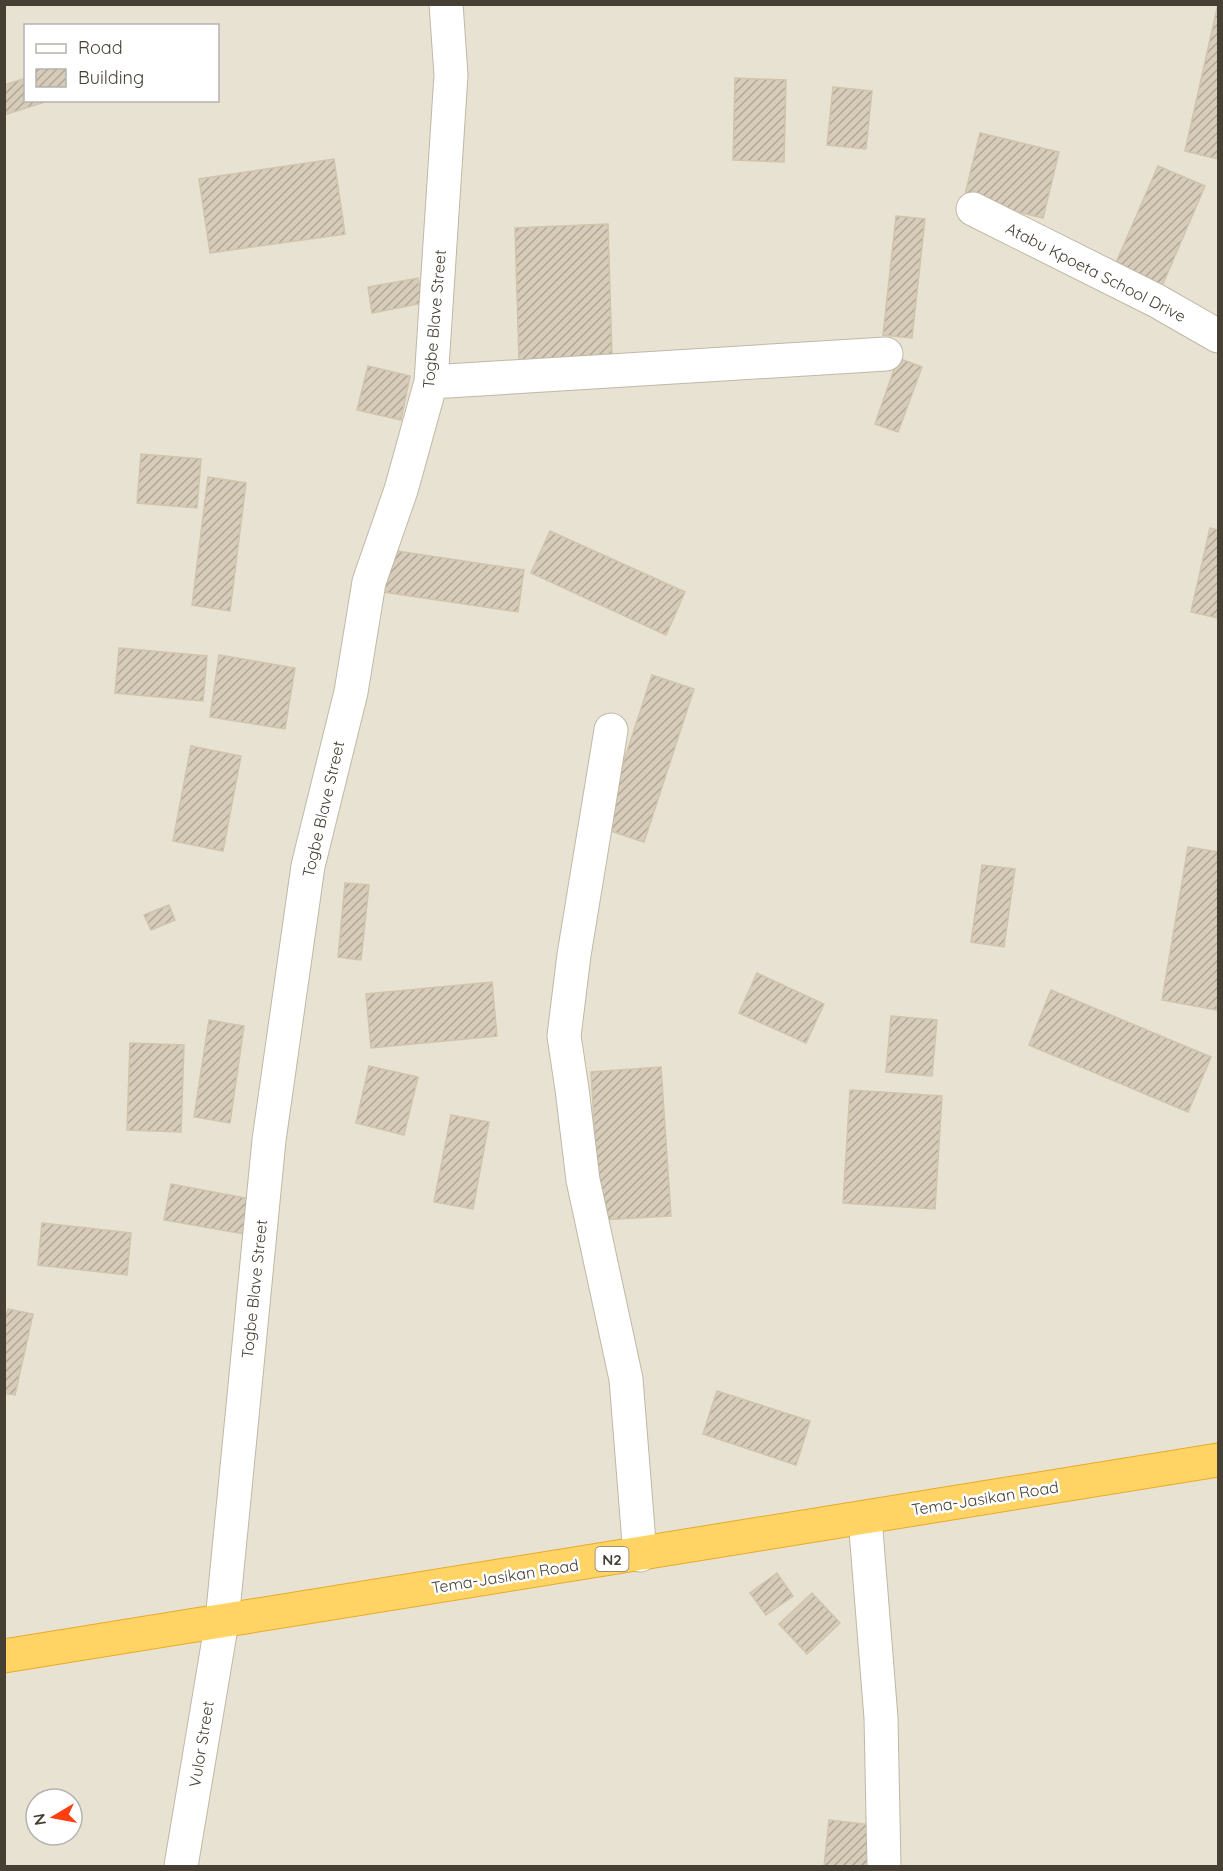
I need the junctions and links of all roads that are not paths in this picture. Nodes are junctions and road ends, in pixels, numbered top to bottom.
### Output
1 (446, 4) edge
2 (973, 209) dead end
3 (1218, 336) edge
4 (886, 354) dead end
5 (431, 382) junction
6 (611, 730) dead end
7 (1218, 1461) edge
8 (865, 1518) junction
9 (640, 1555) junction
10 (222, 1621) junction
11 (4, 1656) edge
12 (181, 1866) edge
13 (884, 1866) edge

1 - 5 street, Togbe Blave Street
2 - 3 street, Atabu Kpoeta School Drive
4 - 5 street
5 - 10 street, Togbe Blave Street
6 - 9 street
7 - 8 highway, Tema-Jasikan Road / N2
8 - 9 highway, Tema-Jasikan Road / N2
8 - 13 street
9 - 10 highway, Tema-Jasikan Road / N2
10 - 11 highway, Tema-Jasikan Road / N2
10 - 12 street, Vulor Street

